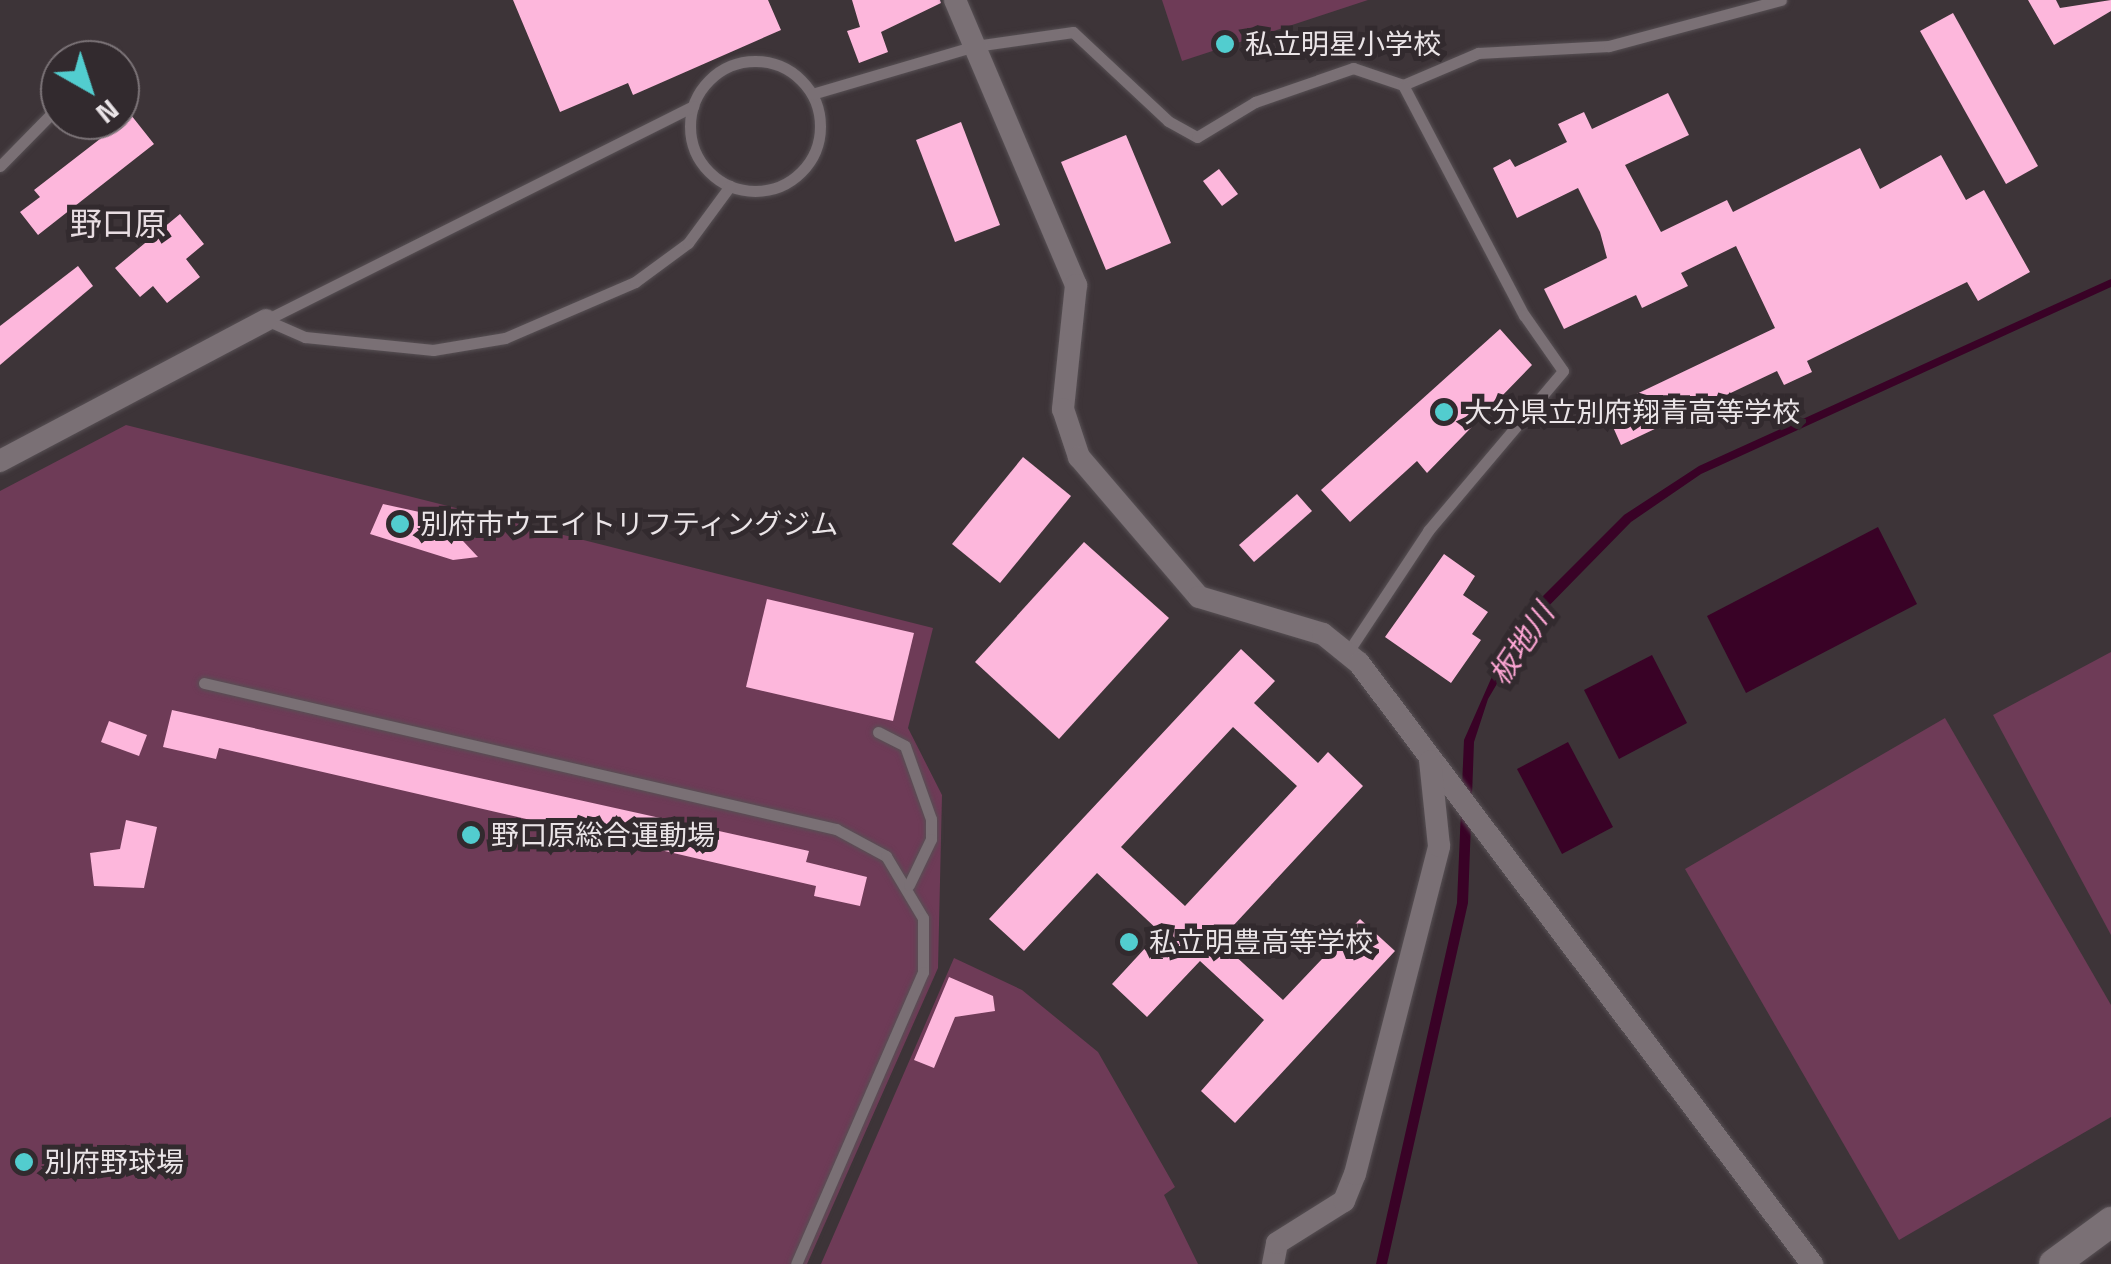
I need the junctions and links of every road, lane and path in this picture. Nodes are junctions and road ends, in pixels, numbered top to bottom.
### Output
1 (955, 0) edge
2 (1781, 0) edge
3 (975, 46) junction
4 (1404, 85) junction
5 (812, 94) junction
6 (693, 106) junction
7 (40, 125) edge
8 (0, 166) edge
9 (730, 186) junction
10 (266, 320) junction
11 (0, 461) edge
12 (1348, 652) junction
13 (204, 683) dead end
14 (878, 732) dead end
15 (1430, 758) junction
16 (909, 885) junction
17 (2111, 1222) edge
18 (796, 1264) edge
19 (1273, 1264) edge
20 (1812, 1264) edge
21 (2054, 1264) edge

1 - 3 street
2 - 4 lane
3 - 4 lane
3 - 5 lane
3 - 12 street
4 - 12 lane
5 - 6 lane
5 - 9 lane
6 - 9 lane
6 - 10 lane
7 - 8 lane
9 - 10 lane
10 - 11 street
12 - 15 street
13 - 16 lane
14 - 16 lane
15 - 19 street
15 - 20 street
16 - 18 lane
17 - 21 street

